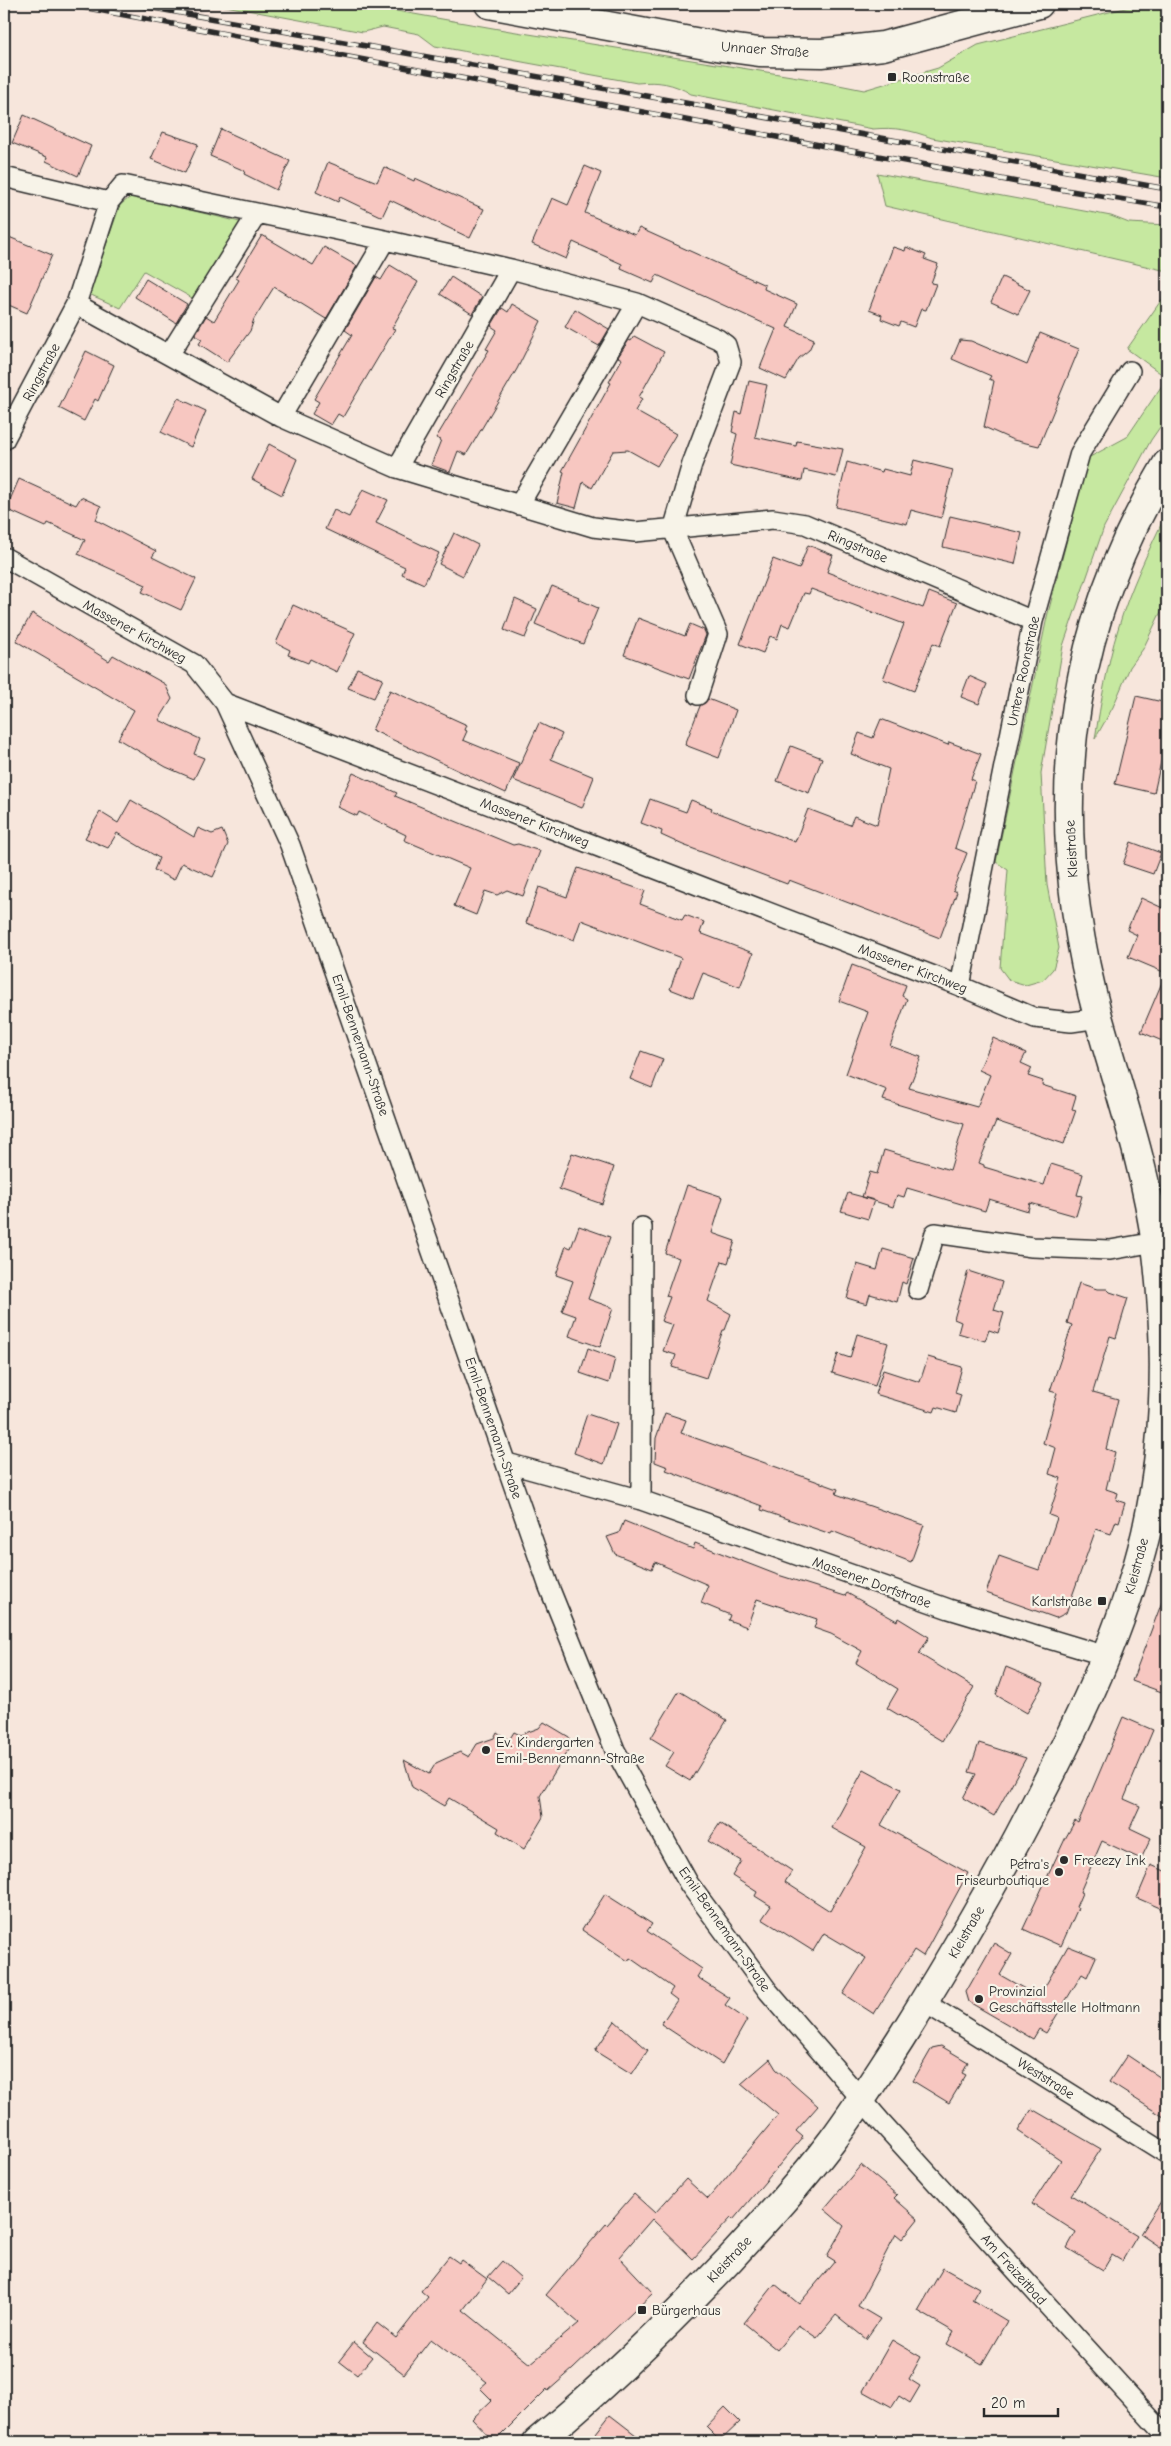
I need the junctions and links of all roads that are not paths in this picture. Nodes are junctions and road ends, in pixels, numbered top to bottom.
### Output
1 (489, 4) edge
2 (1039, 4) edge
3 (4, 177) edge
4 (109, 202) junction
5 (257, 214) junction
6 (385, 240) junction
7 (511, 269) junction
8 (637, 303) junction
9 (76, 304) junction
10 (169, 356) junction
11 (1130, 371) dead end
12 (281, 417) junction
13 (4, 440) edge
14 (1167, 464) edge
15 (397, 468) junction
16 (519, 505) junction
17 (673, 530) junction
18 (4, 557) edge
19 (1033, 621) junction
20 (698, 695) dead end
21 (225, 703) junction
22 (960, 986) junction
23 (1099, 1018) junction
24 (642, 1227) dead end
25 (1162, 1241) edge
26 (918, 1290) dead end
27 (507, 1463) junction
28 (641, 1500) junction
29 (1159, 1505) edge
30 (1106, 1656) junction
31 (924, 2002) junction
32 (861, 2100) junction
33 (1167, 2154) edge
34 (1167, 2437) edge
35 (537, 2442) edge

1 - 2 main road, Unnaer Straße
3 - 4 street
4 - 5 street, Ringstraße
4 - 9 street, Ringstraße
5 - 6 street, Ringstraße
5 - 10 street
6 - 7 street, Ringstraße
6 - 12 street
7 - 8 street, Ringstraße
7 - 15 street, Ringstraße
8 - 16 street
8 - 17 street, Ringstraße
9 - 10 street, Ringstraße
9 - 13 street, Ringstraße
10 - 12 street, Ringstraße
11 - 19 street, Untere Roonstraße
12 - 15 street, Ringstraße
14 - 23 main road, Kleistraße
15 - 16 street, Ringstraße
16 - 17 street, Ringstraße
17 - 19 street, Ringstraße
17 - 20 street
18 - 21 street, Massener Kirchweg
19 - 22 street, Untere Roonstraße
21 - 22 street, Massener Kirchweg
21 - 27 street, Emil-Bennemann-Straße
22 - 23 street, Massener Kirchweg
23 - 25 main road, Kleistraße
24 - 28 street
25 - 26 street
25 - 29 main road, Kleistraße
27 - 28 street, Massener Dorfstraße
27 - 32 street, Emil-Bennemann-Straße
28 - 30 street, Massener Dorfstraße
29 - 30 main road, Kleistraße
30 - 31 main road, Kleistraße
31 - 32 main road, Kleistraße
31 - 33 street, Weststraße
32 - 34 street, Am Freizeitbad
32 - 35 main road, Kleistraße

